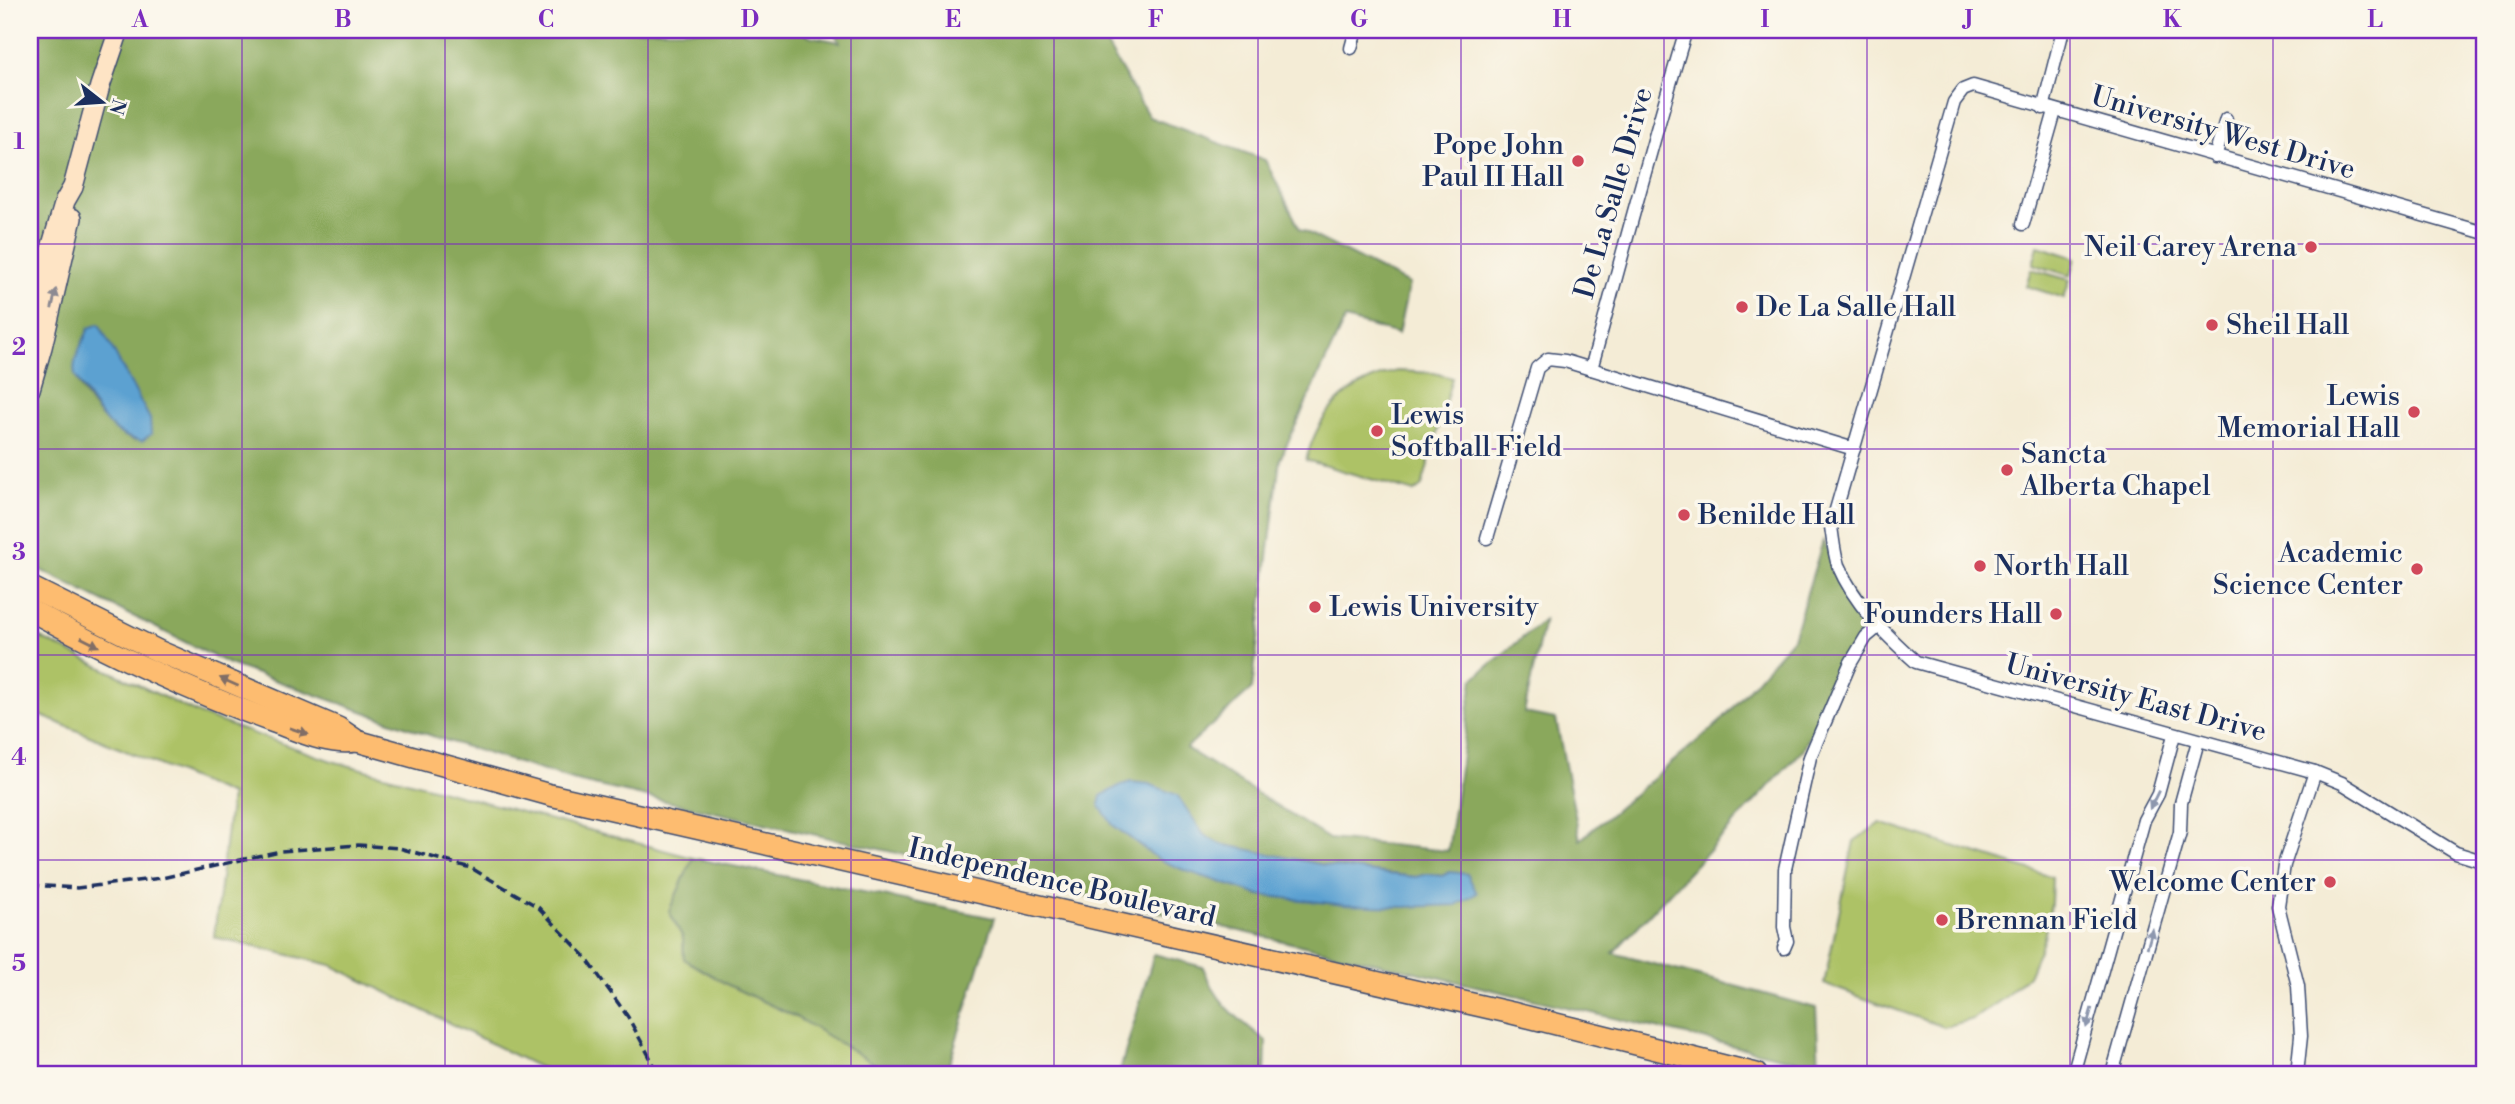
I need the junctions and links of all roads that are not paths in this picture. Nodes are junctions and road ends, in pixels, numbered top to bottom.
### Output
1 (118, 30) edge
2 (1356, 30) edge
3 (1686, 30) edge
4 (2063, 30) edge
5 (1350, 48) dead end
6 (2049, 109) junction
7 (2225, 119) dead end
8 (2215, 157) junction
9 (74, 187) junction
10 (2023, 224) dead end
11 (2485, 233) edge
12 (30, 320) edge
13 (1591, 369) junction
14 (30, 389) edge
15 (1854, 449) junction
16 (1487, 538) dead end
17 (30, 587) edge
18 (30, 610) edge
19 (1878, 627) junction
20 (2174, 735) junction
21 (357, 741) junction
22 (2197, 741) junction
23 (2315, 772) junction
24 (2485, 862) edge
25 (1784, 948) dead end
26 (1756, 1074) edge
27 (2073, 1074) edge
28 (2112, 1074) edge
29 (2297, 1074) edge

1 - 9 street
2 - 5 street
3 - 13 street, De La Salle Drive
4 - 6 street
6 - 8 street, University West Drive
6 - 10 street
6 - 15 street, University West Drive
7 - 8 street
8 - 11 street, University West Drive
9 - 12 street
14 -> 9 street
13 - 15 street
13 - 16 street
15 - 19 street, University East Drive
21 -> 17 main road, Independence Boulevard
18 -> 21 main road, Independence Boulevard
19 - 20 street, University East Drive
19 - 25 street
20 - 22 street, University East Drive
20 -> 27 street
21 - 26 main road, Independence Boulevard
22 - 23 street, University East Drive
28 -> 22 street
23 - 24 street, University East Drive
23 - 29 street

